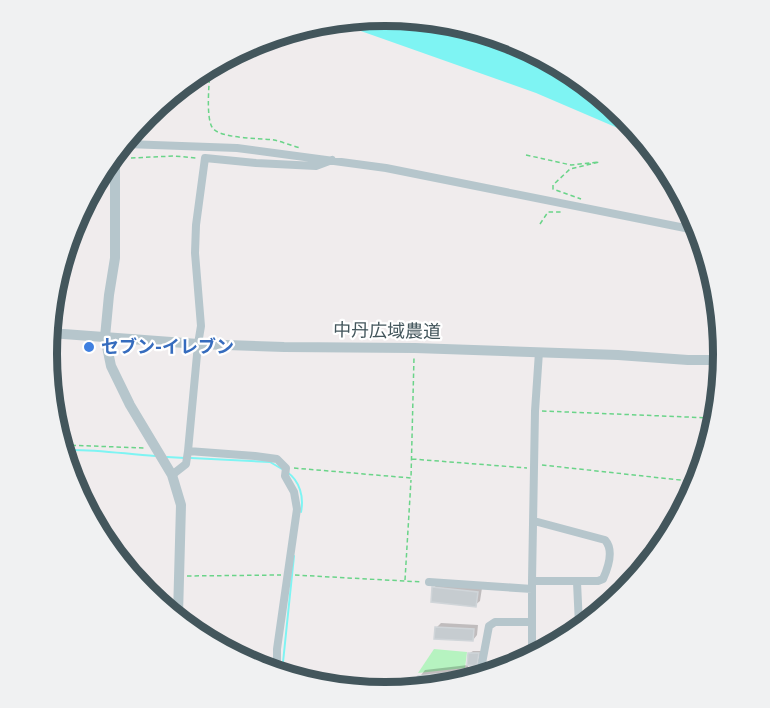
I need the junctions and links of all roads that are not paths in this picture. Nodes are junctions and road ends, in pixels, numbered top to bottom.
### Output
1 (132, 144) edge
2 (332, 160) junction
3 (115, 167) edge
4 (688, 229) edge
5 (57, 334) edge
6 (105, 337) junction
7 (198, 344) junction
8 (538, 352) junction
9 (714, 360) edge
10 (188, 451) junction
11 (172, 475) junction
12 (534, 521) junction
13 (429, 582) road end
14 (577, 582) junction
15 (532, 585) junction
16 (178, 609) edge
17 (579, 619) edge
18 (531, 622) junction
19 (532, 648) edge
20 (277, 664) edge
21 (481, 668) edge

1 - 2 street
2 - 4 street
2 - 7 street
3 - 6 street
5 - 6 street, 中丹広域農道
6 - 7 street, 中丹広域農道
6 - 11 street
7 - 8 street, 中丹広域農道
7 - 10 street
8 - 9 street, 中丹広域農道
8 - 12 street
10 - 11 street
10 - 20 street
11 - 16 street
12 - 14 street
12 - 15 street
13 - 15 street
14 - 15 street
14 - 17 street
15 - 18 street
18 - 19 street
18 - 21 street

